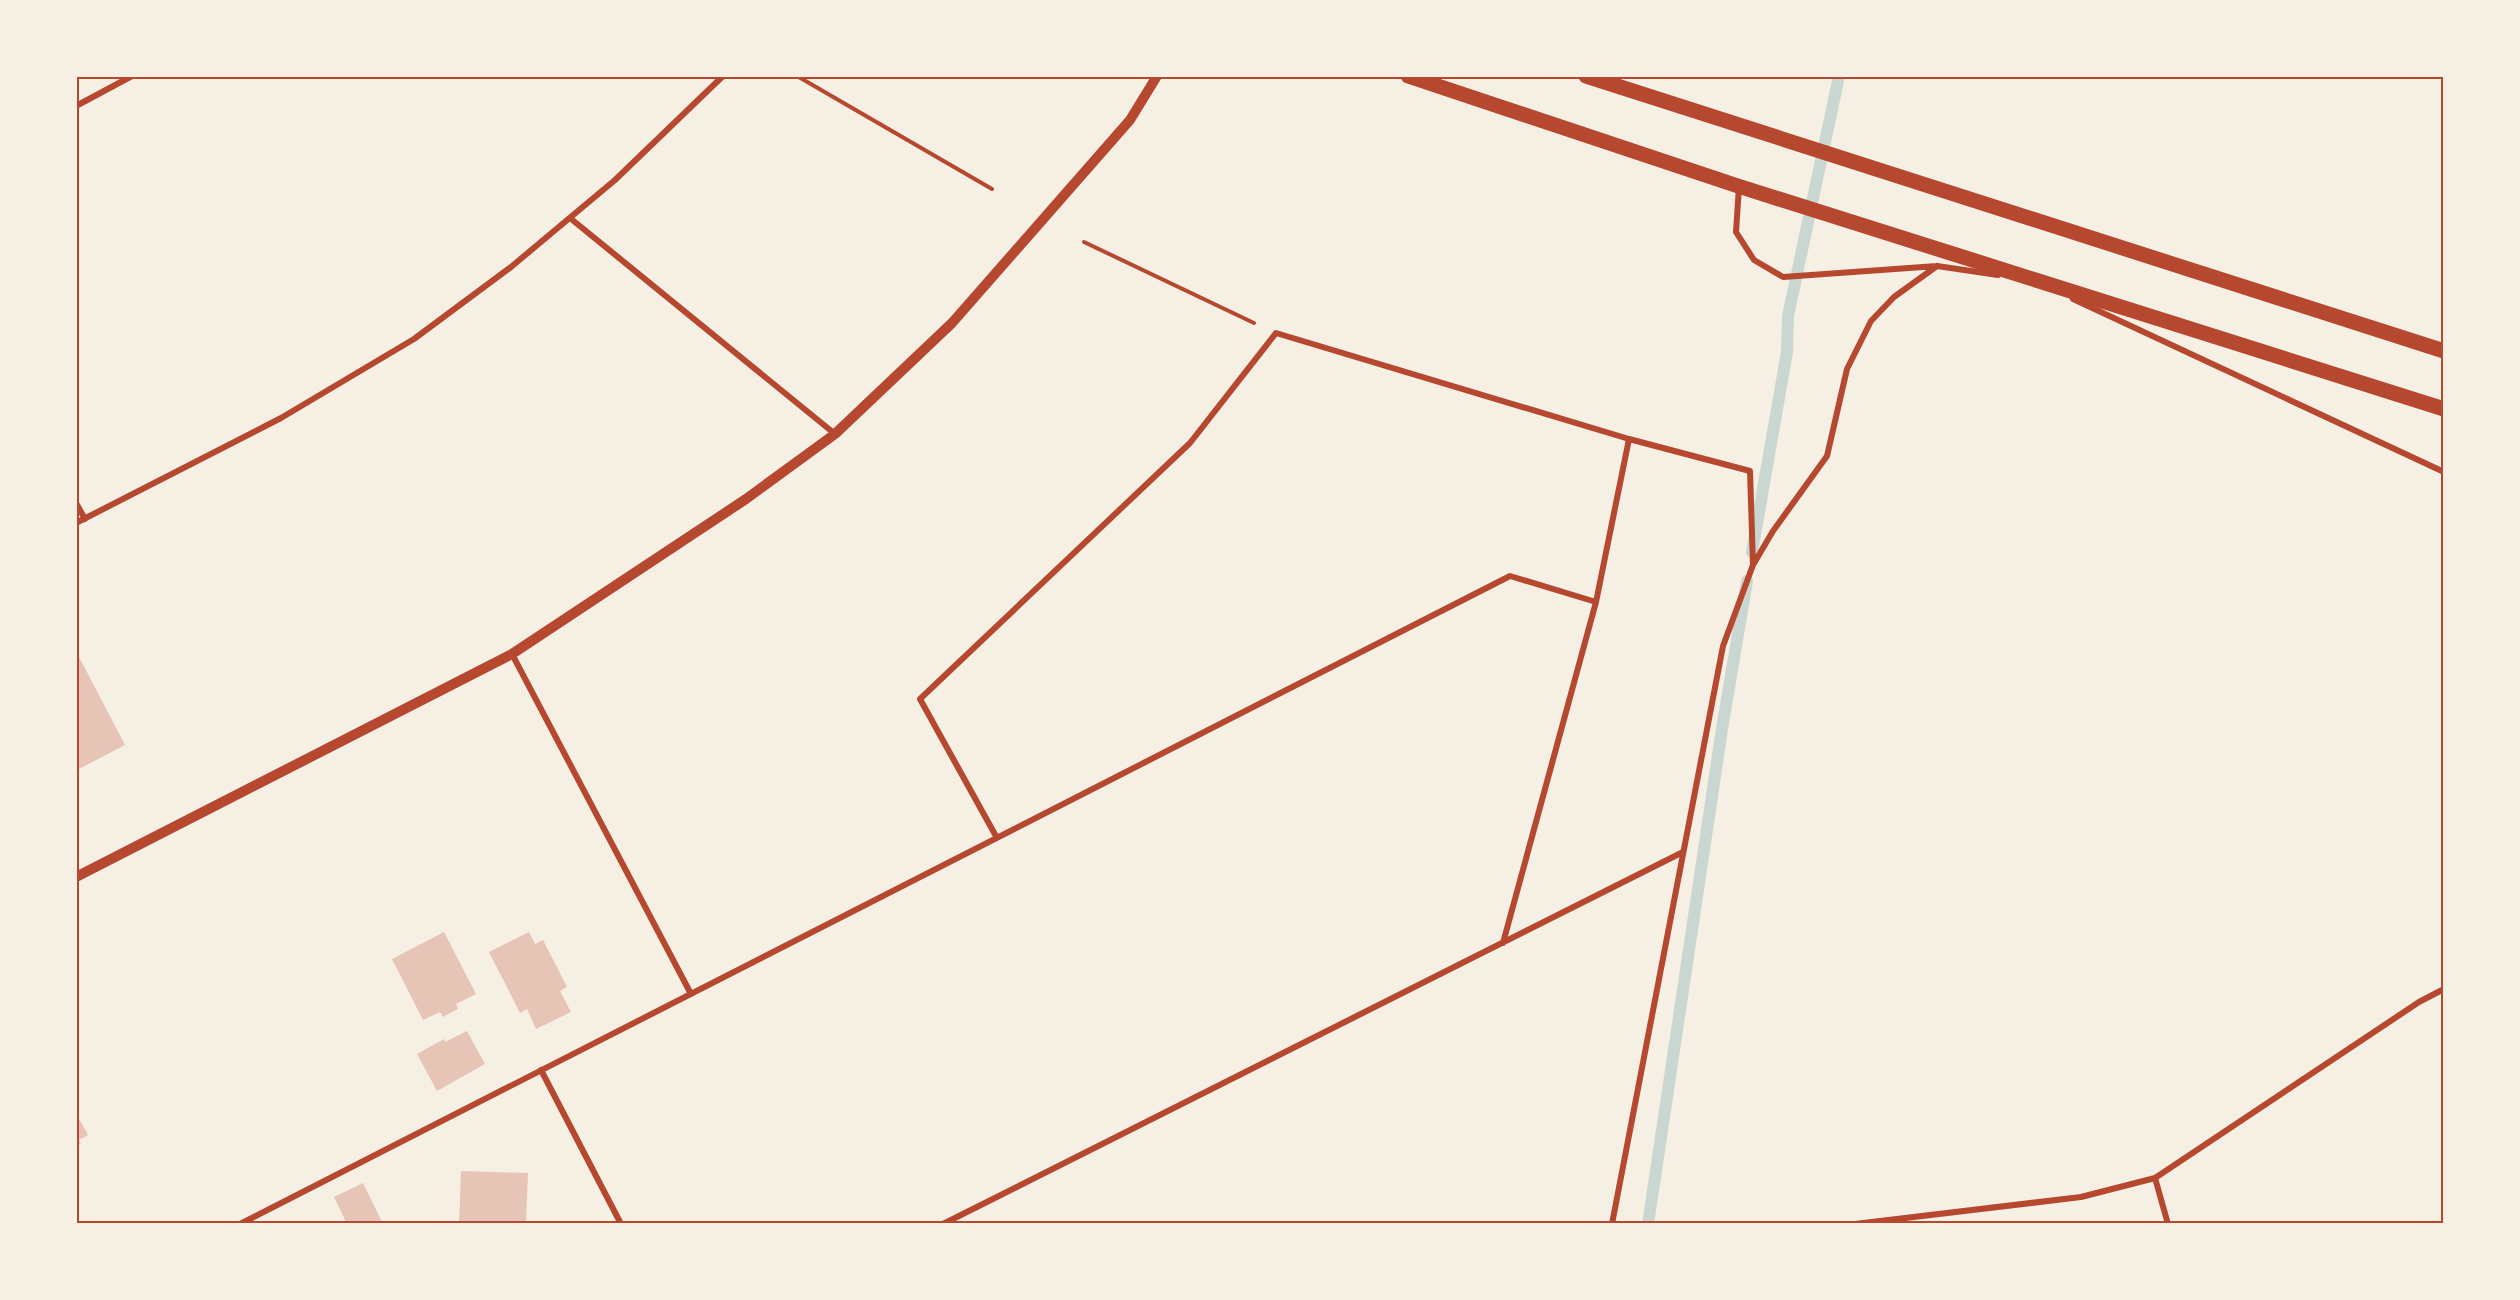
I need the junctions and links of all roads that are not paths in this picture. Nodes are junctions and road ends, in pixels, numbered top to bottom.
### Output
1 (132, 76) edge
2 (723, 76) edge
3 (1156, 76) edge
4 (1408, 76) edge
5 (1586, 76) edge
6 (76, 105) edge
7 (1738, 186) junction
8 (570, 218) junction
9 (1937, 266) junction
10 (2444, 351) edge
11 (2444, 409) edge
12 (835, 434) junction
13 (1629, 439) junction
14 (2444, 472) edge
15 (76, 503) edge
16 (85, 519) junction
17 (76, 523) edge
18 (1753, 565) junction
19 (1596, 602) junction
20 (512, 654) junction
21 (997, 838) junction
22 (1683, 852) junction
23 (76, 877) edge
24 (1503, 943) junction
25 (2444, 990) edge
26 (691, 994) junction
27 (541, 1070) junction
28 (2155, 1178) junction
29 (240, 1224) edge
30 (621, 1224) edge
31 (943, 1224) edge
32 (1612, 1224) edge
33 (1855, 1224) edge
34 (2168, 1224) edge

1 - 6 street
2 - 8 street
3 - 12 street
4 - 7 main road
5 - 10 main road
7 - 9 street
7 - 11 main road
8 - 12 street
8 - 16 street
9 - 14 street
9 - 18 street
12 - 20 street
13 - 18 street
13 - 19 street
13 - 21 street
15 - 16 street
16 - 17 street
18 - 22 street
19 - 21 street
19 - 24 street
20 - 23 street
20 - 26 street
21 - 26 street
22 - 24 street
22 - 32 street
24 - 31 street
25 - 28 street
26 - 27 street
27 - 29 street
27 - 30 street
28 - 33 street
28 - 34 street

